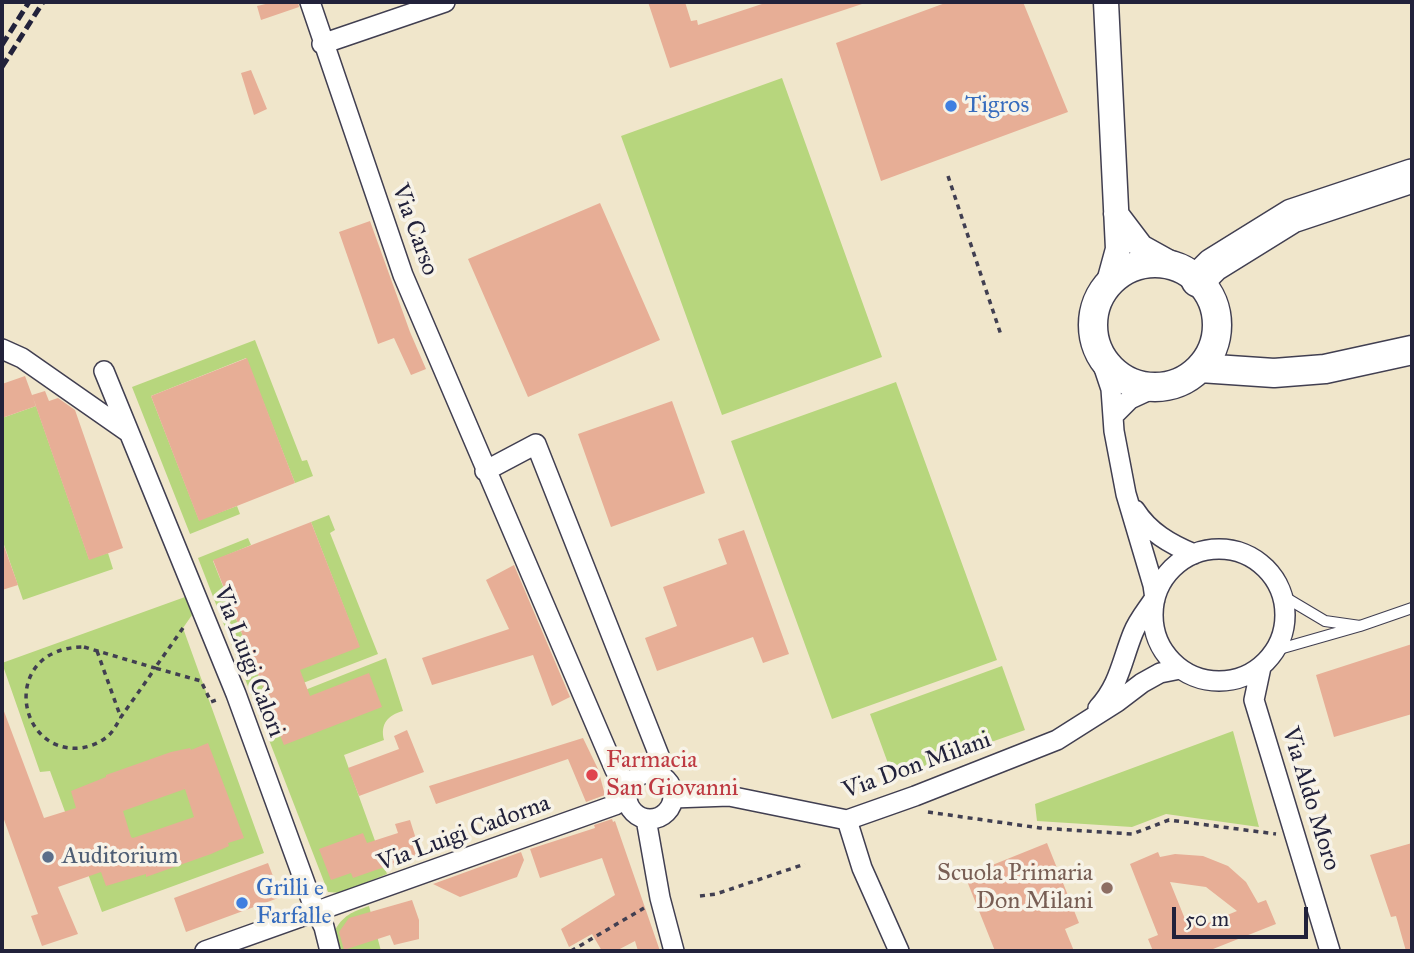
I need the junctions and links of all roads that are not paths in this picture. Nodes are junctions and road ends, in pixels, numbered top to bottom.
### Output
1 (310, 2) edge
2 (445, 2) edge
3 (1106, 2) edge
4 (323, 44) junction
5 (1412, 176) edge
6 (1116, 214) junction
7 (1110, 282) junction
8 (1201, 293) junction
9 (2, 349) edge
10 (1098, 350) junction
11 (1412, 350) edge
12 (2, 366) edge
13 (35, 367) junction
14 (1200, 368) junction
15 (104, 371) dead end
16 (1274, 373) junction
17 (1156, 387) junction
18 (1114, 415) junction
19 (128, 432) junction
20 (485, 471) junction
21 (1126, 494) junction
22 (1194, 554) junction
23 (1283, 596) junction
24 (1155, 599) junction
25 (1412, 608) edge
26 (1360, 626) junction
27 (1276, 650) junction
28 (1261, 667) junction
29 (1180, 669) junction
30 (1222, 682) junction
31 (1254, 700) junction
32 (1087, 720) junction
33 (656, 774) junction
34 (629, 791) junction
35 (673, 798) junction
36 (646, 819) junction
37 (847, 820) junction
38 (316, 913) junction
39 (205, 951) edge
40 (330, 951) edge
41 (674, 951) edge
42 (899, 951) edge
43 (1330, 951) edge

1 - 4 street, Via Carso
2 - 4 street
3 - 6 street
4 - 20 street, Via Carso
5 - 8 highway
6 - 7 street
6 - 8 street
7 - 8 main road
7 - 10 main road
8 - 14 main road
8 - 16 main road
9 - 13 street
10 - 17 main road
10 - 18 street
11 - 16 main road
12 - 13 street
13 - 19 street
14 - 16 main road
14 - 17 main road
15 - 19 street, Via Luigi Calori
17 - 18 street
18 - 21 street
19 - 38 street, Via Luigi Calori
20 - 33 street
20 - 34 street, Via Carso
21 - 22 street
21 - 24 street
22 - 23 street
22 - 24 street
23 - 26 lane
23 - 27 street
24 - 29 street
24 - 32 street, Via Don Milani
25 - 26 lane
26 - 27 lane
27 - 28 street
28 - 30 street
28 - 31 street, Via Aldo Moro
29 - 30 street
29 - 32 street, Via Don Milani
30 - 31 street
31 - 43 street, Via Aldo Moro
32 - 37 street, Via Don Milani
33 - 34 street
33 - 35 street
34 - 36 street
34 - 38 street, Via Luigi Cadorna
35 - 36 street
35 - 37 street, Via Don Milani
36 - 41 street
37 - 42 street
38 - 39 street, Via Luigi Cadorna
38 - 40 street, Via Luigi Calori

